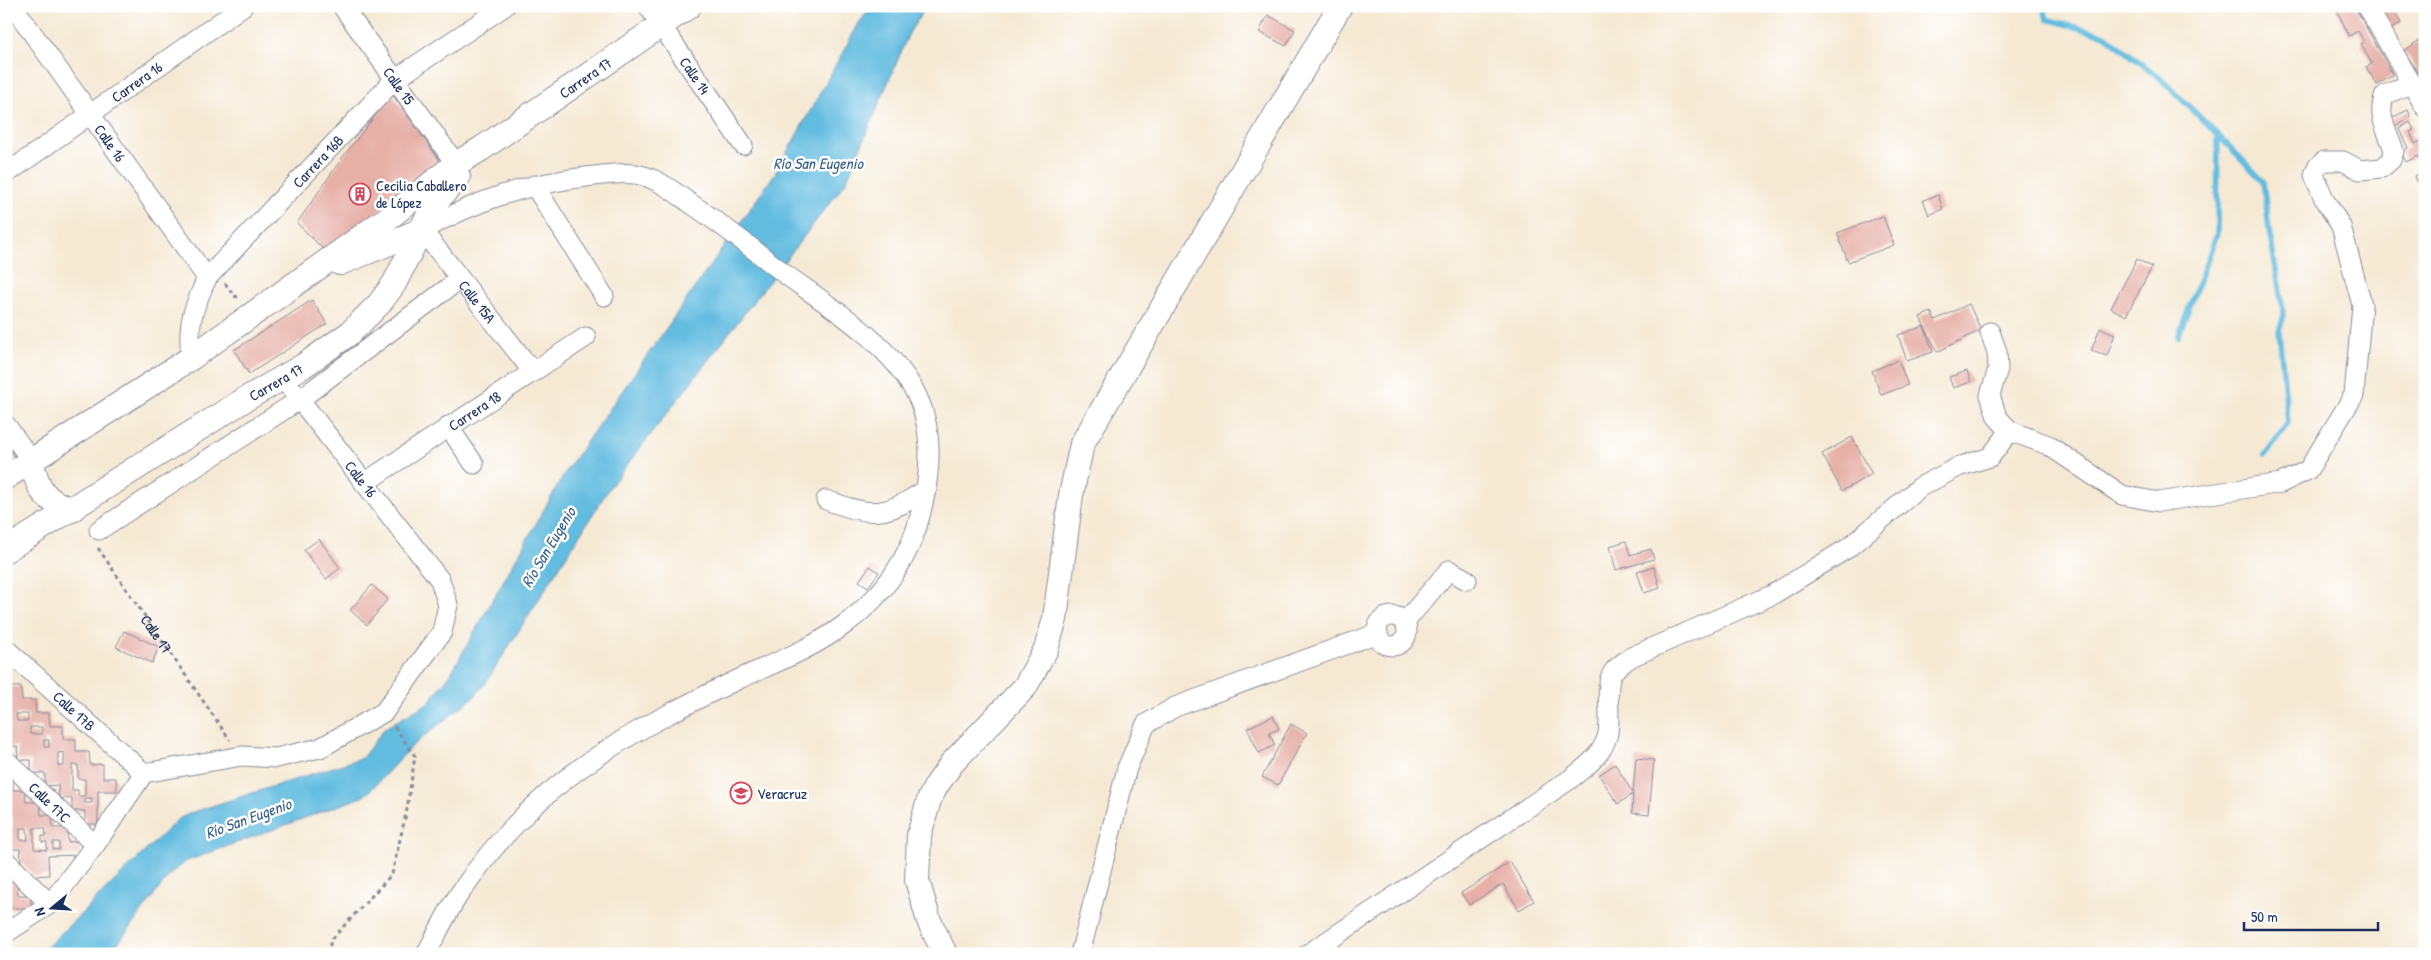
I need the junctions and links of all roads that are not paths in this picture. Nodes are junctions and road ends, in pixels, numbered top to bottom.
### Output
1 (13, 6) edge
2 (243, 6) edge
3 (342, 6) edge
4 (505, 6) edge
5 (648, 6) edge
6 (689, 6) edge
7 (1340, 6) edge
8 (2367, 6) edge
9 (483, 15) edge
10 (661, 26) junction
11 (394, 80) junction
12 (2412, 83) junction
13 (2425, 107) edge
14 (89, 115) junction
15 (743, 145) dead end
16 (481, 149) junction
17 (456, 164) junction
18 (6, 174) edge
19 (534, 185) junction
20 (422, 230) junction
21 (305, 277) junction
22 (207, 278) junction
23 (460, 279) junction
24 (604, 296) dead end
25 (1990, 332) dead end
26 (586, 337) dead end
27 (191, 358) junction
28 (533, 372) junction
29 (283, 378) junction
30 (298, 400) junction
31 (6, 424) edge
32 (448, 426) junction
33 (2010, 431) junction
34 (31, 460) junction
35 (474, 464) dead end
36 (6, 477) edge
37 (364, 483) junction
38 (927, 489) junction
39 (826, 500) dead end
40 (72, 510) junction
41 (97, 536) road end
42 (6, 550) edge
43 (1467, 580) dead end
44 (6, 648) edge
45 (6, 760) edge
46 (144, 774) junction
47 (95, 845) junction
48 (6, 860) edge
49 (50, 904) junction
50 (6, 933) edge
51 (426, 954) edge
52 (945, 954) edge
53 (1080, 954) edge
54 (1308, 954) edge

1 - 14 street, Calle 16
2 - 14 street, Carrera 16
3 - 11 street, Calle 15
4 - 9 street, Carrera 16B
5 - 10 street, Calle 14
6 - 10 main road, Carrera 17
7 - 52 main road
8 - 12 street
9 - 11 street, Carrera 16B
10 - 15 street, Calle 14
10 - 16 main road, Carrera 17
11 - 17 street, Calle 15
11 - 22 street, Carrera 16B
12 - 13 street
12 - 33 street
14 - 18 street, Carrera 16
14 - 22 street, Calle 16
16 - 17 main road, Carrera 17
16 - 20 main road, Carrera 17
17 - 21 main road, Carrera 17
19 - 20 street
19 - 24 street
19 - 38 street
20 - 21 main road
20 - 23 street, Calle 15A
20 - 29 main road, Carrera 17
21 - 27 main road, Carrera 17
22 - 27 street, Carrera 16B
23 - 28 street, Calle 15A
23 - 30 street
25 - 33 street
26 - 28 street, Carrera 18
27 - 34 main road, Carrera 17
28 - 32 street, Carrera 18
29 - 30 street, Calle 16
29 - 40 main road, Carrera 17
30 - 37 street, Calle 16
30 - 41 street
31 - 34 street
32 - 35 street
32 - 37 street, Carrera 18
33 - 54 street
34 - 36 main road, Carrera 17
34 - 40 main road
37 - 46 street, Calle 16
38 - 39 street
38 - 51 street
40 - 42 main road, Carrera 17
43 - 53 street
44 - 46 street, Calle 17B
45 - 47 street, Calle 17C
46 - 47 street
47 - 49 street
48 - 49 street
49 - 50 street

